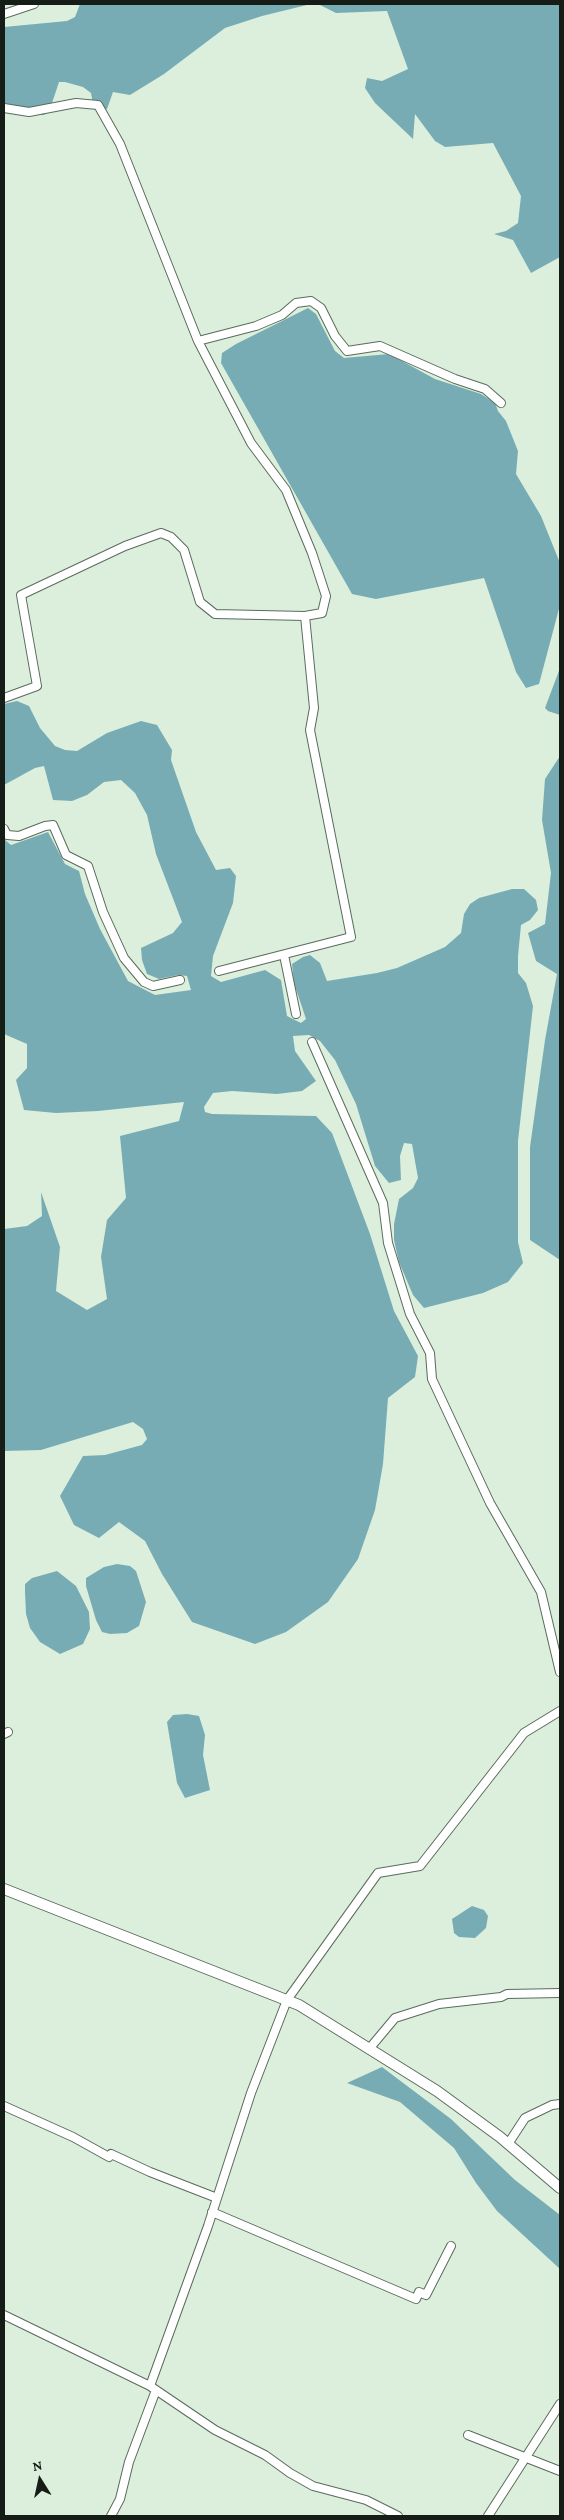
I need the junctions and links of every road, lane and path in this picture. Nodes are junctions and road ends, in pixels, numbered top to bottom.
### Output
1 (34, 4) edge
2 (4, 14) edge
3 (4, 108) edge
4 (198, 341) junction
5 (501, 404) dead end
6 (305, 616) junction
7 (4, 698) edge
8 (4, 829) edge
9 (284, 955) junction
10 (219, 972) dead end
11 (180, 980) dead end
12 (296, 1014) dead end
13 (312, 1042) dead end
14 (560, 1672) edge
15 (560, 1711) edge
16 (4, 1889) edge
17 (560, 1992) edge
18 (287, 2000) junction
19 (369, 2049) junction
20 (560, 2104) edge
21 (4, 2106) edge
22 (508, 2144) junction
23 (560, 2188) edge
24 (217, 2198) junction
25 (212, 2212) junction
26 (451, 2246) dead end
27 (4, 2315) edge
28 (153, 2388) junction
29 (560, 2404) edge
30 (468, 2436) dead end
31 (526, 2457) junction
32 (560, 2471) edge
33 (111, 2516) edge
34 (398, 2516) edge
35 (488, 2516) edge

1 - 2 street
3 - 4 street
4 - 5 street
4 - 6 street
6 - 7 street
6 - 9 street
8 - 11 street
9 - 10 street
9 - 12 street
13 - 14 street
15 - 18 street
16 - 18 street
17 - 19 street
18 - 19 street
18 - 24 street
19 - 22 street
20 - 22 street
21 - 24 street
22 - 23 street
24 - 25 street
25 - 26 street
25 - 28 street
27 - 28 street
28 - 33 street
28 - 34 street
29 - 31 street
30 - 31 street
31 - 32 street
31 - 35 street

